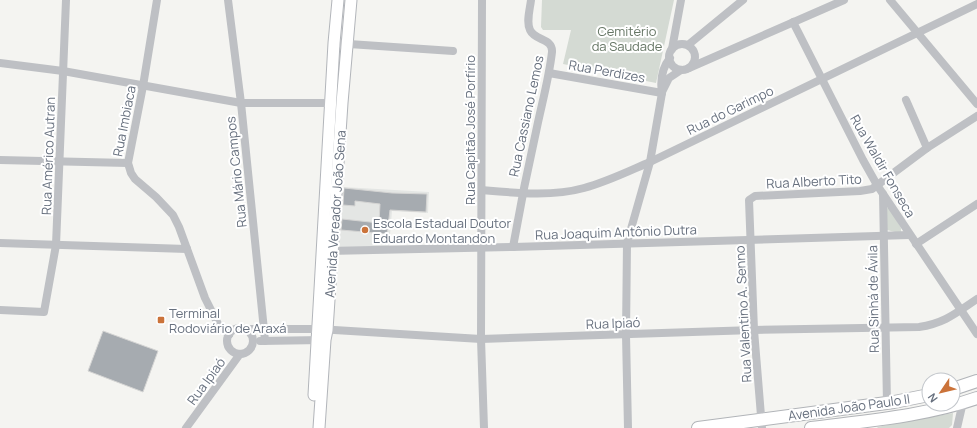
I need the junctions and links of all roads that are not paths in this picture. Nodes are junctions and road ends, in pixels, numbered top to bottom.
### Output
1 (66, 0) edge
2 (157, 0) edge
3 (228, 0) edge
4 (338, 0) edge
5 (351, 0) edge
6 (482, 0) edge
7 (531, 0) edge
8 (681, 0) edge
9 (743, 0) edge
10 (844, 0) edge
11 (890, 0) edge
12 (977, 4) edge
13 (793, 22) junction
14 (705, 32) junction
15 (918, 33) junction
16 (334, 43) junction
17 (347, 45) junction
18 (688, 46) junction
19 (672, 49) junction
20 (453, 51) dead end
21 (695, 54) junction
22 (714, 57) junction
23 (670, 58) junction
24 (0, 63) edge
25 (689, 68) junction
26 (681, 70) junction
27 (63, 71) junction
28 (549, 73) junction
29 (822, 79) junction
30 (143, 86) junction
31 (662, 93) junction
32 (906, 100) dead end
33 (241, 103) junction
34 (331, 103) junction
35 (977, 104) edge
36 (977, 116) edge
37 (927, 148) junction
38 (0, 160) edge
39 (60, 161) junction
40 (650, 162) junction
41 (128, 163) junction
42 (877, 185) junction
43 (482, 190) junction
44 (522, 194) junction
45 (883, 194) junction
46 (751, 198) joint
47 (977, 204) edge
48 (910, 234) junction
49 (883, 236) junction
50 (751, 239) junction
51 (0, 243) edge
52 (626, 243) junction
53 (916, 244) junction
54 (56, 245) junction
55 (513, 247) junction
56 (482, 248) junction
57 (187, 249) junction
58 (327, 251) junction
59 (977, 299) edge
60 (0, 310) edge
61 (961, 310) junction
62 (885, 327) junction
63 (243, 329) junction
64 (264, 330) junction
65 (754, 330) junction
66 (977, 334) edge
67 (229, 335) junction
68 (322, 335) junction
69 (626, 335) junction
70 (481, 339) junction
71 (253, 341) junction
72 (264, 341) junction
73 (240, 354) junction
74 (977, 381) edge
75 (961, 386) edge
76 (921, 397) edge
77 (977, 398) edge
78 (963, 402) junction
79 (887, 403) junction
80 (189, 424) edge
81 (762, 424) edge
82 (870, 424) edge
83 (312, 428) edge
84 (319, 428) edge
85 (484, 428) edge
86 (628, 428) edge
87 (698, 428) edge
88 (812, 428) edge
89 (957, 428) edge

1 - 27 street, Rua Américo Autran
2 - 30 street, Rua Imbiaca
3 - 33 street, Rua Mário Campos
4 - 16 main road, Avenida Vereador João Sena
5 - 17 main road, Avenida Vereador João Sena
6 - 43 street, Rua Capitão José Porfírio
7 - 28 street, Rua Cassiano Lemos
8 - 19 street
9 - 14 street
10 - 13 street
11 - 15 street
12 - 15 street, Rua do Garimpo
13 - 22 street
13 - 29 street, Rua Waldir Fonseca
14 - 18 street
14 - 21 street
15 - 29 street, Rua do Garimpo
15 - 35 street
16 - 17 street
16 - 34 main road, Avenida Vereador João Sena
17 - 20 street
17 - 58 main road, Avenida Vereador João Sena
18 - 19 street
18 - 21 street
19 - 23 street
21 - 22 street
21 - 25 street
22 - 25 street
23 - 26 street
23 - 31 street
24 - 27 street
25 - 26 street
26 - 31 street
27 - 30 street
27 - 39 street, Rua Américo Autran
28 - 31 street, Rua Perdizes
28 - 44 street, Rua Cassiano Lemos
29 - 40 street, Rua do Garimpo
29 - 42 street, Rua Waldir Fonseca
30 - 33 street
30 - 41 street, Rua Imbiaca
31 - 40 street
32 - 37 street
33 - 34 street
33 - 64 street, Rua Mário Campos
34 - 58 main road, Avenida Vereador João Sena
36 - 37 street, Rua Alberto Tito
37 - 42 street, Rua Alberto Tito
38 - 39 street
39 - 41 street
39 - 54 street, Rua Américo Autran
40 - 44 street, Rua do Garimpo
40 - 52 street
41 - 57 street, Rua Imbiaca
42 - 45 street, Rua Waldir Fonseca
42 - 46 street, Rua Alberto Tito
43 - 44 street, Rua do Garimpo
43 - 56 street, Rua Capitão José Porfírio
44 - 55 street, Rua Cassiano Lemos
45 - 48 street, Rua Waldir Fonseca
45 - 49 street, Rua Sinhá de Ávila
46 - 50 street, Rua Valentino A. Senno
47 - 53 street
48 - 49 street, Rua Joaquim Antônio Dutra
48 - 53 street, Rua Waldir Fonseca
49 - 50 street, Rua Joaquim Antônio Dutra
49 - 62 street, Rua Sinhá de Ávila
50 - 52 street, Rua Joaquim Antônio Dutra
50 - 65 street, Rua Valentino A. Senno
51 - 54 street
52 - 55 street, Rua Joaquim Antônio Dutra
52 - 69 street
53 - 61 street, Rua Waldir Fonseca
54 - 57 street
54 - 60 street, Rua Américo Autran
55 - 56 street, Rua Joaquim Antônio Dutra
56 - 58 street, Rua Joaquim Antônio Dutra
56 - 70 street, Rua Capitão José Porfírio
57 - 67 street, Rua Imbiaca
58 - 68 main road, Avenida Vereador João Sena
59 - 61 street, Rua Ipiaó
61 - 62 street, Rua Ipiaó
61 - 66 street, Rua Waldir Fonseca
62 - 65 street, Rua Ipiaó
62 - 79 street, Rua Sinhá de Ávila
63 - 64 street, Rua Ipiaó
63 - 67 street, Rua Ipiaó
63 - 71 street
64 - 68 street, Rua Ipiaó
64 - 72 street, Rua Mário Campos
65 - 69 street, Rua Ipiaó
65 - 81 street, Rua Valentino A. Senno
67 - 73 street, Rua Ipiaó
68 - 70 street, Rua Ipiaó
68 - 72 street, Rua Ipiaó
68 - 83 main road, Avenida Vereador João Sena
68 - 84 main road, Avenida Vereador João Sena
69 - 70 street, Rua Ipiaó
69 - 86 street
70 - 85 street, Rua Capitão José Porfírio
71 - 72 street, Rua Ipiaó
71 - 73 street, Rua Ipiaó
73 - 80 street, Rua Ipiaó
74 - 75 main road
76 - 79 main road, Avenida João Paulo II
77 - 78 main road, Avenida João Paulo II
78 - 82 main road, Avenida João Paulo II
78 - 89 street
79 - 81 main road, Avenida João Paulo II
81 - 87 main road, Avenida João Paulo II
82 - 88 main road, Avenida João Paulo II

